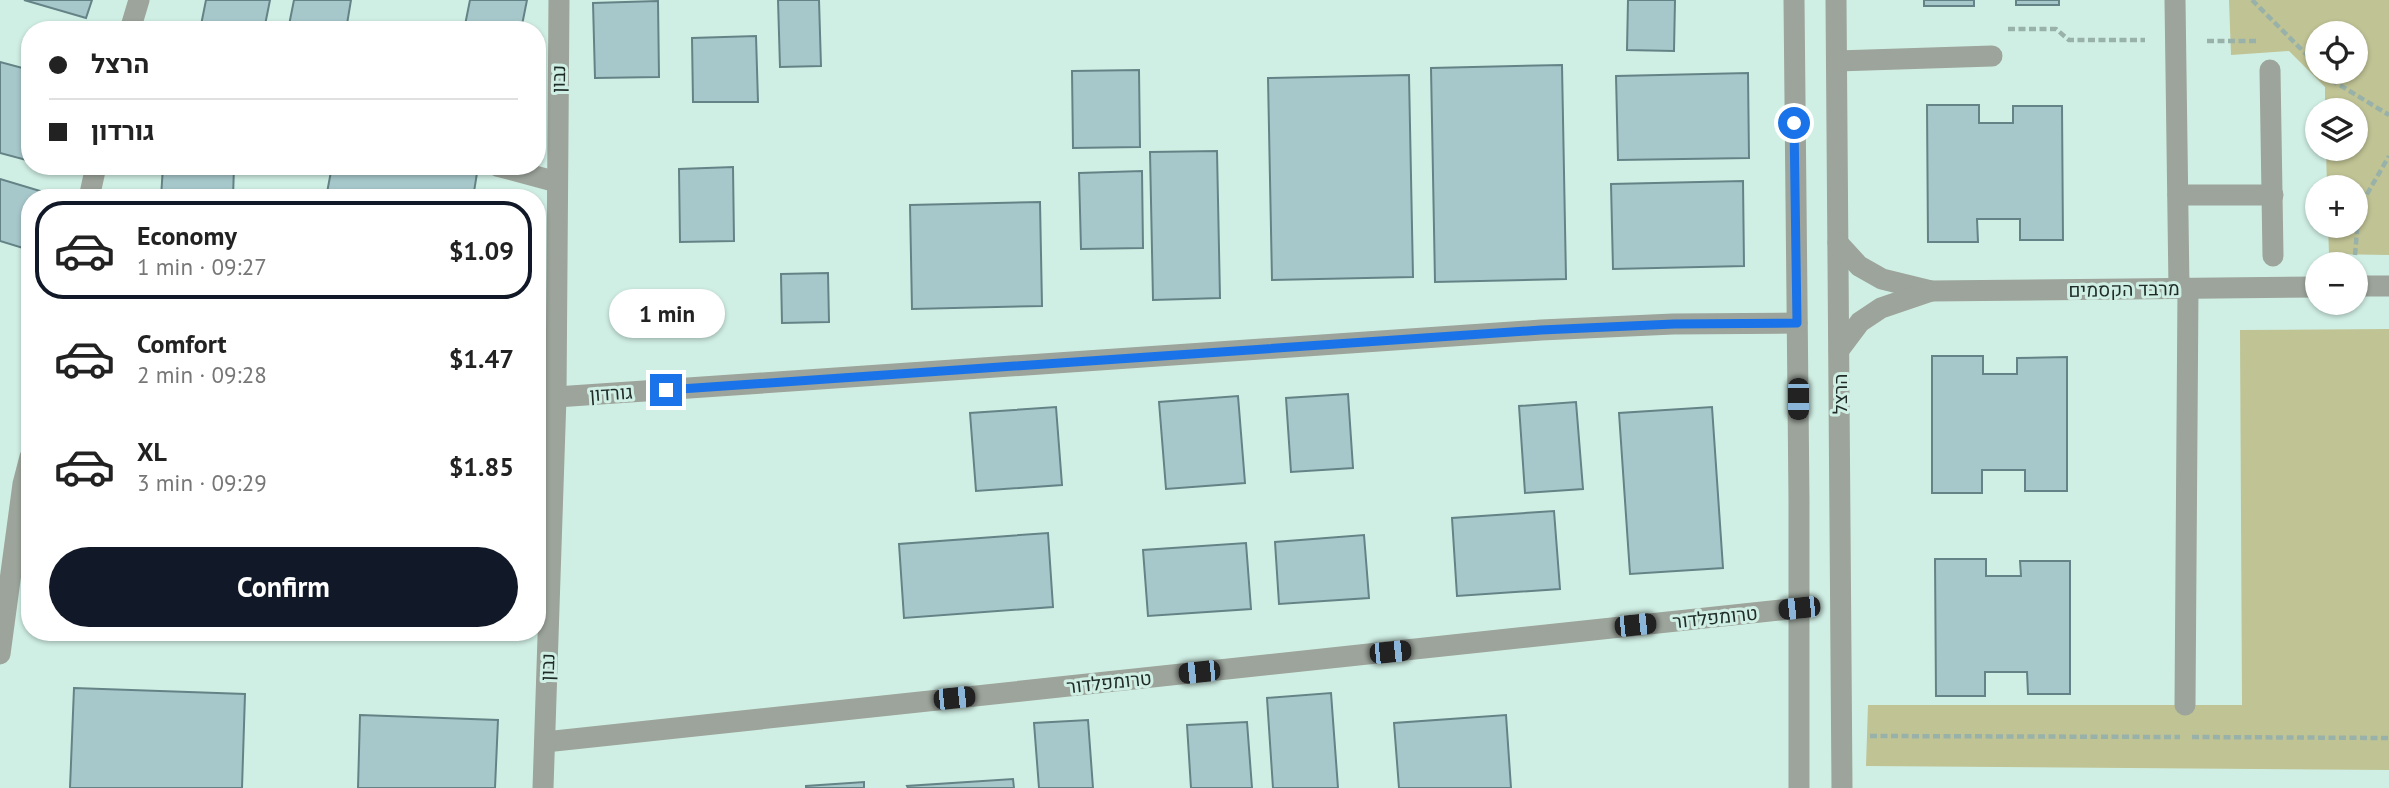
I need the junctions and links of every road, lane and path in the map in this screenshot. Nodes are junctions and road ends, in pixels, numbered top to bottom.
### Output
1 (139, 0) edge
2 (559, 0) edge
3 (1794, 0) edge
4 (1836, 0) edge
5 (2175, 0) edge
6 (2252, 0) edge
7 (133, 21) edge
8 (2001, 29) dead end
9 (2175, 40) junction
10 (2267, 41) dead end
11 (2280, 41) dead end
12 (2293, 41) junction
13 (2305, 53) edge
14 (1992, 56) dead end
15 (1837, 61) junction
16 (2270, 70) dead end
17 (2338, 84) edge
18 (2389, 116) edge
19 (2389, 156) edge
20 (531, 175) edge
21 (557, 182) junction
22 (2178, 195) junction
23 (2273, 195) junction
24 (1838, 243) junction
25 (2356, 252) edge
26 (2273, 256) dead end
27 (2305, 286) edge
28 (2368, 286) edge
29 (2389, 286) edge
30 (2184, 288) junction
31 (1931, 291) junction
32 (1797, 323) junction
33 (1839, 350) junction
34 (556, 397) junction
35 (21, 499) edge
36 (1799, 608) junction
37 (0, 654) edge
38 (2185, 705) dead end
39 (1842, 736) junction
40 (2389, 738) edge
41 (545, 742) junction
42 (543, 788) edge
43 (1799, 788) edge
44 (1842, 788) edge

1 - 7 street
2 - 21 street, נבון
3 - 32 street
4 - 15 street, הרצל
5 - 9 street
6 - 12 path
8 - 9 path
9 - 10 path
9 - 22 street
11 - 12 path
12 - 13 path
14 - 15 street
15 - 24 street, הרצל
16 - 23 street
17 - 18 path
19 - 25 path
20 - 21 street
21 - 34 street, נבון
22 - 23 street
22 - 30 street
23 - 26 street
24 - 31 street, מרבד הקסמים
24 - 33 street, הרצל
27 - 30 street, מרבד הקסמים
28 - 29 street
30 - 31 street, מרבד הקסמים
30 - 38 street
31 - 33 street, מרבד הקסמים
32 - 34 street, גורדון
32 - 36 street
33 - 39 street, הרצל
34 - 41 street, נבון
35 - 37 street
36 - 41 street, טרומפלדור
36 - 43 street
39 - 40 path
39 - 44 street, הרצל
41 - 42 street, נבון

